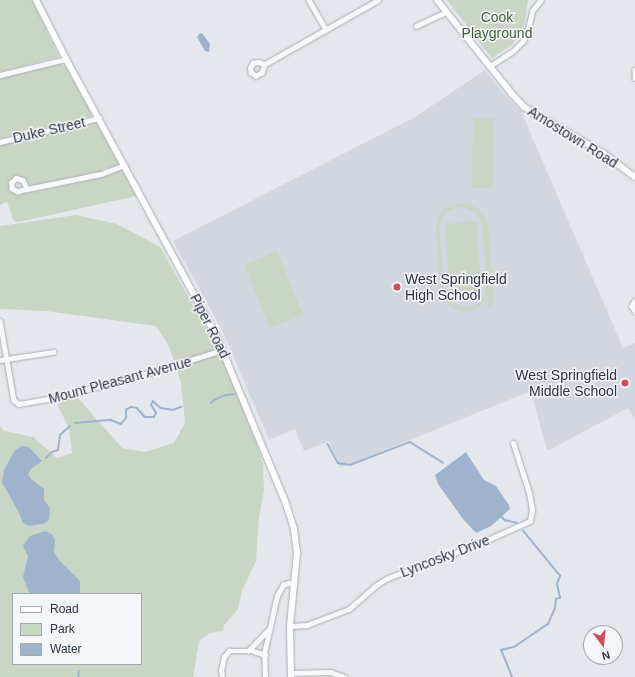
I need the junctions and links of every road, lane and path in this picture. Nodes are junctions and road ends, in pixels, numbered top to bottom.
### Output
1 (36, 0) edge
2 (309, 0) edge
3 (378, 0) edge
4 (437, 0) edge
5 (541, 0) edge
6 (446, 12) junction
7 (416, 26) dead end
8 (326, 29) junction
9 (66, 59) junction
10 (265, 64) dead end
11 (490, 66) junction
12 (635, 70) edge
13 (0, 75) edge
14 (635, 78) edge
15 (99, 118) junction
16 (0, 142) edge
17 (124, 165) junction
18 (635, 177) edge
19 (27, 189) dead end
20 (635, 301) edge
21 (635, 311) edge
22 (0, 321) edge
23 (223, 350) junction
24 (53, 352) dead end
25 (7, 359) junction
26 (0, 360) edge
27 (513, 443) dead end
28 (294, 584) junction
29 (290, 626) junction
30 (269, 629) junction
31 (248, 651) junction
32 (264, 656) junction
33 (291, 675) edge
34 (222, 677) edge
35 (266, 677) edge
36 (344, 677) edge

1 - 9 main road, Piper Road
2 - 8 street
3 - 8 street
4 - 6 main road, Amostown Road
5 - 11 street
6 - 7 street
6 - 11 main road, Amostown Road
8 - 10 street
9 - 13 street
9 - 15 main road, Piper Road
11 - 18 main road, Amostown Road
12 - 14 street
15 - 16 street, Duke Street
15 - 17 main road, Piper Road
17 - 19 street
17 - 23 main road, Piper Road
20 - 21 street
22 - 25 street
23 - 25 street, Mount Pleasant Avenue
23 - 28 main road, Piper Road
24 - 25 street
25 - 26 street
27 - 29 street, Lyncosky Drive
28 - 29 main road, Piper Road
28 - 30 street
29 - 33 main road, Piper Road
30 - 31 street
30 - 32 street
31 - 32 street
31 - 34 street
32 - 35 street
33 - 36 street

